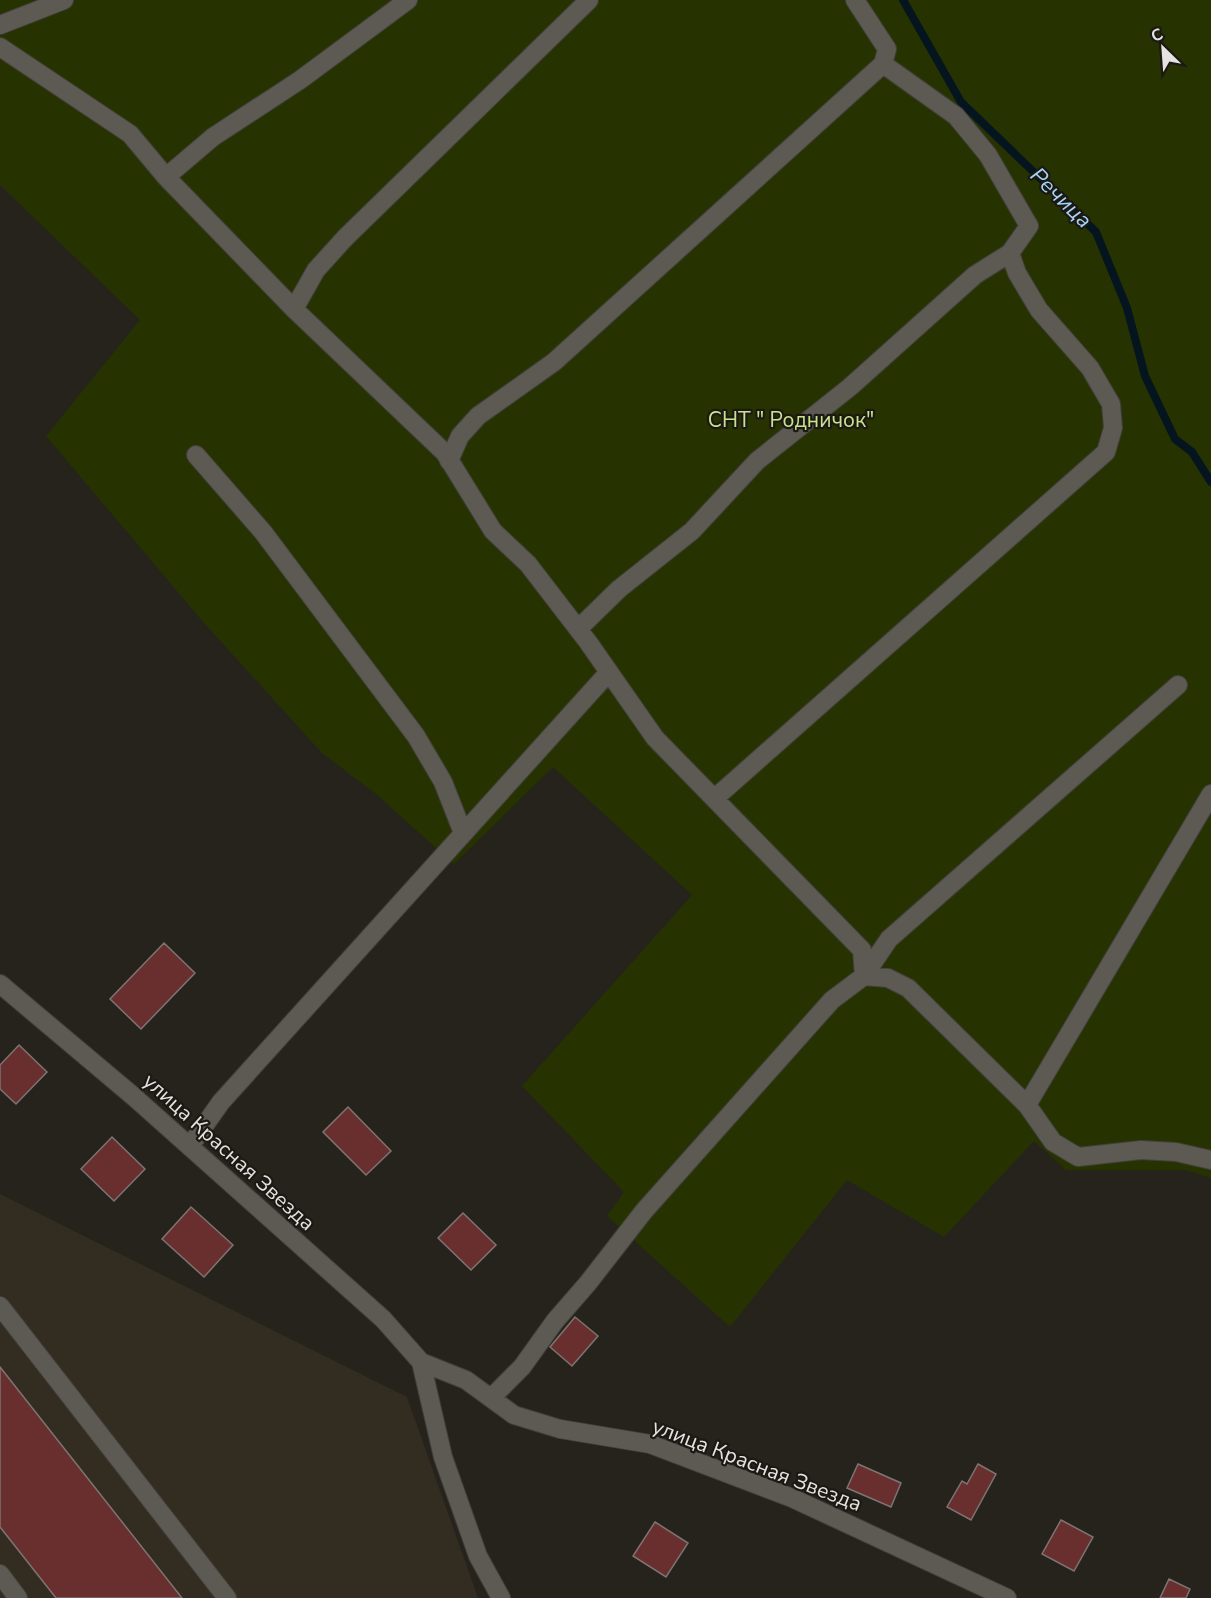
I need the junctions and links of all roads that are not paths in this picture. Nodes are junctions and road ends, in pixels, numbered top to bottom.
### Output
1 (64, 0) edge
2 (408, 0) edge
3 (589, 0) edge
4 (855, 0) edge
5 (0, 25) edge
6 (0, 47) edge
7 (883, 64) junction
8 (166, 177) junction
9 (1010, 253) junction
10 (294, 309) junction
11 (196, 454) dead end
12 (449, 461) junction
13 (578, 629) junction
14 (609, 672) junction
15 (1178, 685) dead end
16 (1211, 794) edge
17 (715, 798) junction
18 (464, 833) junction
19 (864, 976) junction
20 (0, 984) edge
21 (1027, 1105) junction
22 (190, 1146) junction
23 (1211, 1160) edge
24 (0, 1306) edge
25 (421, 1362) junction
26 (491, 1398) junction
27 (0, 1574) edge
28 (18, 1598) edge
29 (227, 1598) edge
30 (501, 1598) edge
31 (1007, 1598) edge

1 - 5 street
2 - 8 street
3 - 10 street
4 - 7 street
6 - 8 street
7 - 9 street
7 - 12 street
8 - 10 street
9 - 13 street
9 - 17 street
10 - 12 street
11 - 18 street
12 - 13 street
13 - 14 street
14 - 17 street
14 - 18 street
15 - 19 street
16 - 21 street
17 - 19 street
18 - 22 street
19 - 21 street
19 - 26 street
20 - 22 street, улица Красная Звезда
21 - 23 street
22 - 25 street, улица Красная Звезда
24 - 29 street
25 - 26 street, улица Красная Звезда
25 - 30 street, улица Красная Звезда
26 - 31 street, улица Красная Звезда
27 - 28 street

